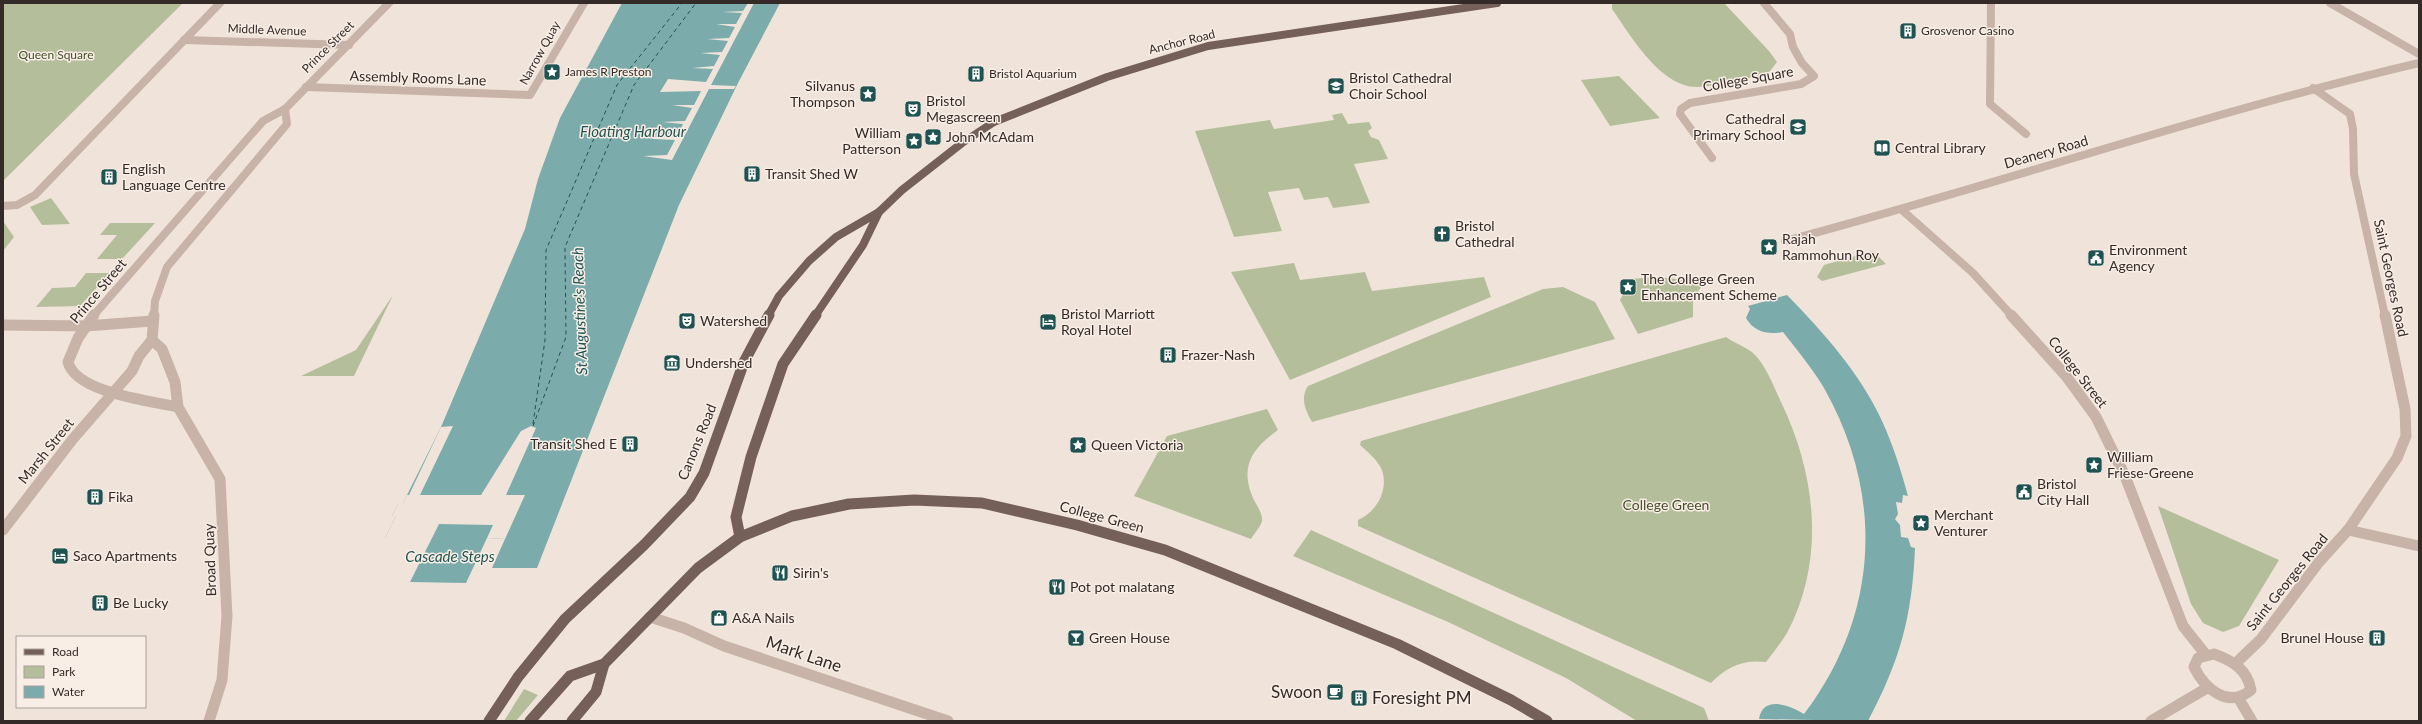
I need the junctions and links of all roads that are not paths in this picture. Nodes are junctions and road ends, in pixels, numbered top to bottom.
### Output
1 (220, 3) edge
2 (389, 3) edge
3 (584, 3) edge
4 (1497, 3) edge
5 (1764, 3) edge
6 (1991, 3) edge
7 (2330, 3) edge
8 (184, 40) junction
9 (349, 45) junction
10 (2419, 54) edge
11 (2419, 63) edge
12 (306, 87) junction
13 (2313, 88) junction
14 (530, 95) joint
15 (285, 109) junction
16 (2026, 134) dead end
17 (1712, 158) dead end
18 (902, 190) joint
19 (3, 206) edge
20 (1902, 210) junction
21 (879, 212) junction
22 (1786, 241) dead end
23 (152, 321) junction
24 (3, 325) edge
25 (86, 326) junction
26 (152, 340) junction
27 (116, 393) junction
28 (178, 407) junction
29 (3, 530) edge
30 (2348, 530) junction
31 (740, 537) junction
32 (2419, 546) edge
33 (650, 617) junction
34 (2206, 654) junction
35 (2236, 663) junction
36 (604, 664) junction
37 (2207, 688) junction
38 (2239, 699) junction
39 (209, 721) edge
40 (489, 721) edge
41 (530, 721) edge
42 (572, 721) edge
43 (948, 721) edge
44 (1547, 721) edge
45 (2151, 721) edge
46 (2252, 721) edge

1 - 8 street
2 - 9 street, Prince Street
3 - 14 street, Narrow Quay
4 - 18 main road, Anchor Road
5 - 17 street, College Square
6 - 16 street
7 - 10 street
8 - 9 street, Middle Avenue
8 - 19 street
9 - 12 street, Prince Street
11 - 13 street
12 - 14 street, Assembly Rooms Lane
12 - 15 street, Prince Street
13 - 20 street, Deanery Road
13 - 30 street, Saint Georges Road
15 - 23 street
15 - 25 street, Prince Street
18 - 21 main road, Canons Road
20 - 22 street, Deanery Road
20 - 34 street, College Street
21 - 31 main road
21 - 40 main road, Canons Road
23 - 25 street
23 - 26 street
24 - 25 street
25 - 27 street, Prince Street
26 - 27 street
26 - 28 street, Broad Quay
27 - 28 street
27 - 29 street, Marsh Street
28 - 39 street, Broad Quay
30 - 32 street
30 - 35 street, Saint Georges Road
31 - 33 main road, College Green
31 - 44 main road, College Green
33 - 36 main road, College Green
33 - 43 street, Mark Lane
34 - 35 street
34 - 37 street
35 - 38 street
36 - 41 main road
36 - 42 main road
37 - 38 street
37 - 45 street
38 - 46 street

